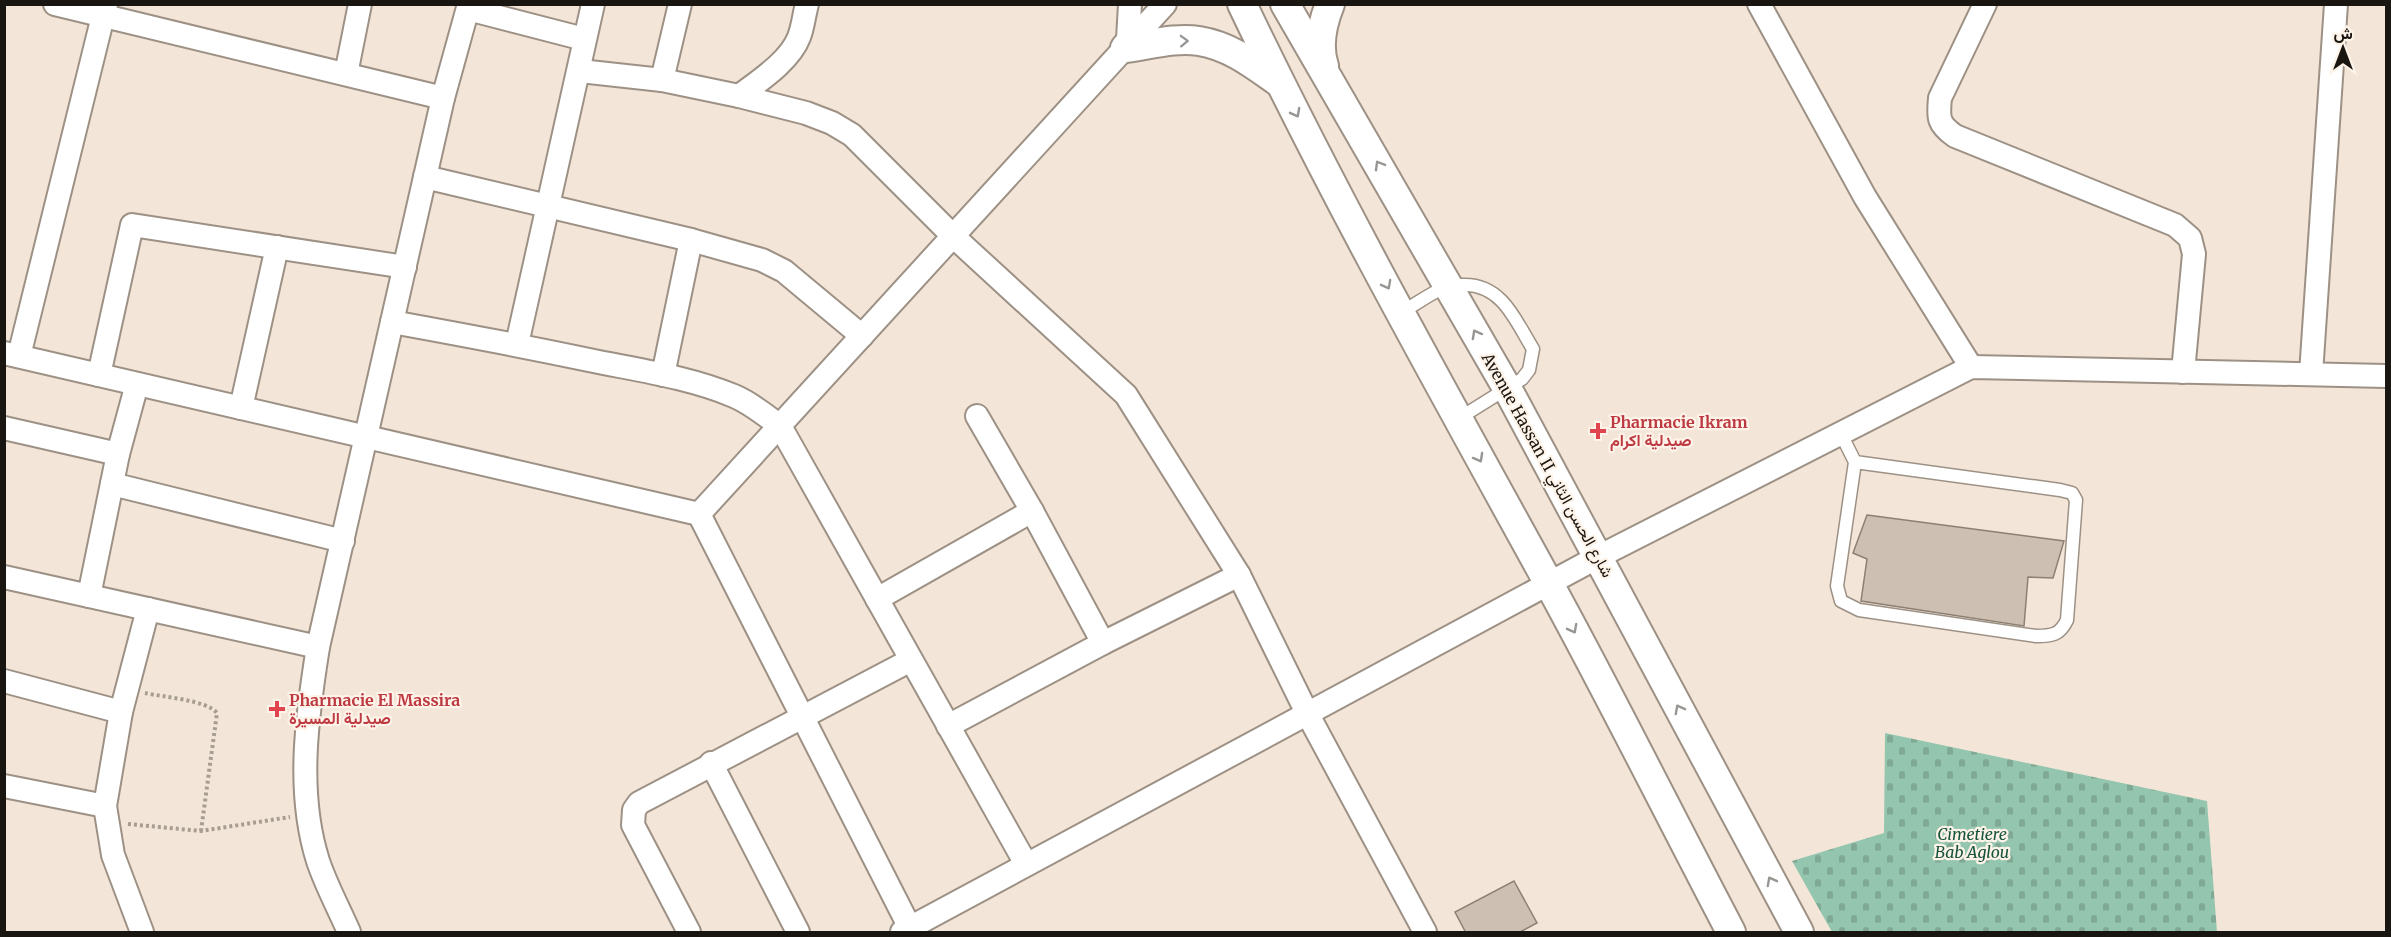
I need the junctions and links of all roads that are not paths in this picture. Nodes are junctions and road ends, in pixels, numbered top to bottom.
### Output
1 (55, 4) edge
2 (360, 4) edge
3 (593, 4) edge
4 (680, 4) edge
5 (807, 4) edge
6 (1130, 4) edge
7 (1165, 4) edge
8 (1242, 4) edge
9 (1285, 4) edge
10 (1330, 4) edge
11 (1759, 4) edge
12 (1985, 4) edge
13 (2336, 4) edge
14 (468, 7) edge
15 (104, 10) edge
16 (584, 39) junction
17 (1121, 52) junction
18 (580, 71) junction
19 (1326, 74) junction
20 (346, 75) junction
21 (662, 80) junction
22 (1280, 84) junction
23 (739, 96) junction
24 (443, 98) junction
25 (425, 177) junction
26 (549, 206) junction
27 (953, 236) junction
28 (691, 240) junction
29 (277, 247) junction
30 (405, 267) junction
31 (1449, 285) junction
32 (1402, 312) junction
33 (392, 322) junction
34 (862, 336) junction
35 (517, 344) junction
36 (12, 354) edge
37 (1971, 367) junction
38 (2183, 372) junction
39 (2311, 374) junction
40 (99, 375) junction
41 (663, 375) junction
42 (2386, 376) edge
43 (137, 384) junction
44 (1507, 388) junction
45 (241, 408) junction
46 (977, 416) dead end
47 (1457, 419) junction
48 (780, 426) junction
49 (4, 428) edge
50 (1841, 434) junction
51 (366, 437) junction
52 (118, 454) junction
53 (1855, 462) junction
54 (112, 484) junction
55 (1032, 511) junction
56 (699, 514) junction
57 (343, 541) junction
58 (1598, 557) junction
59 (1239, 575) junction
60 (4, 576) edge
61 (1549, 584) junction
62 (89, 596) junction
63 (877, 599) junction
64 (148, 609) junction
65 (1103, 643) junction
66 (318, 647) junction
67 (911, 660) junction
68 (4, 681) edge
69 (121, 712) junction
70 (1307, 713) junction
71 (802, 716) junction
72 (948, 726) junction
73 (711, 764) junction
74 (4, 786) edge
75 (106, 814) junction
76 (1026, 864) junction
77 (680, 929) edge
78 (906, 930) edge
79 (142, 933) edge
80 (349, 933) edge
81 (798, 933) edge
82 (1425, 933) edge
83 (1731, 933) edge
84 (1799, 933) edge

1 - 15 street
2 - 20 street
3 - 16 street
4 - 21 street
5 - 23 street
6 - 17 street
7 - 17 street
8 - 22 street
9 - 19 street, Avenue Hassan II شارع الحسن الثاني
10 - 19 street
11 - 37 street
12 - 38 street
13 - 39 street
14 - 16 street
14 - 24 street
15 - 20 street
15 - 36 street
16 - 18 street
17 -> 22 street
17 - 27 street
18 - 21 street
18 - 26 street
31 -> 19 street, Avenue Hassan II شارع الحسن الثاني
20 - 24 street
21 - 23 street
22 -> 32 street
23 - 27 street
24 - 25 street
25 - 26 street
25 - 30 street
26 - 28 street
26 - 35 street
27 - 34 street
27 - 59 street
28 - 34 street
28 - 41 street
29 - 30 street
29 - 40 street
29 - 45 street
30 - 33 street
31 - 32 lane
44 -> 31 street, Avenue Hassan II شارع الحسن الثاني
31 - 44 lane
32 - 47 street
33 - 35 street
33 - 51 street
34 - 48 street
35 - 41 street
36 - 40 street
37 - 38 street
37 - 50 street
38 - 39 street
39 - 42 street
40 - 43 street
41 - 48 street
43 - 45 street
43 - 52 street
44 - 47 lane
44 - 58 street, Avenue Hassan II شارع الحسن الثاني
45 - 51 street
46 - 55 street
47 -> 61 street
48 - 56 street
48 - 63 street
49 - 52 street
50 - 53 lane
50 - 58 street
51 - 56 street
51 - 57 street
52 - 54 street
53 - 53 lane
54 - 57 street
54 - 62 street
55 - 63 street
55 - 65 street
56 - 71 street
57 - 66 street
58 - 61 street
84 -> 58 street, Avenue Hassan II شارع الحسن الثاني
59 - 65 street
59 - 70 street
60 - 62 street
61 - 70 street
61 -> 83 street
62 - 64 street
63 - 67 street
64 - 66 street
64 - 69 street
65 - 72 street
66 - 80 street
67 - 71 street
67 - 72 street
68 - 69 street
69 - 75 street
70 - 76 street
70 - 82 street
71 - 73 street
71 - 78 street
72 - 76 street
73 - 77 street
73 - 81 street
74 - 75 street
75 - 79 street
76 - 78 street

